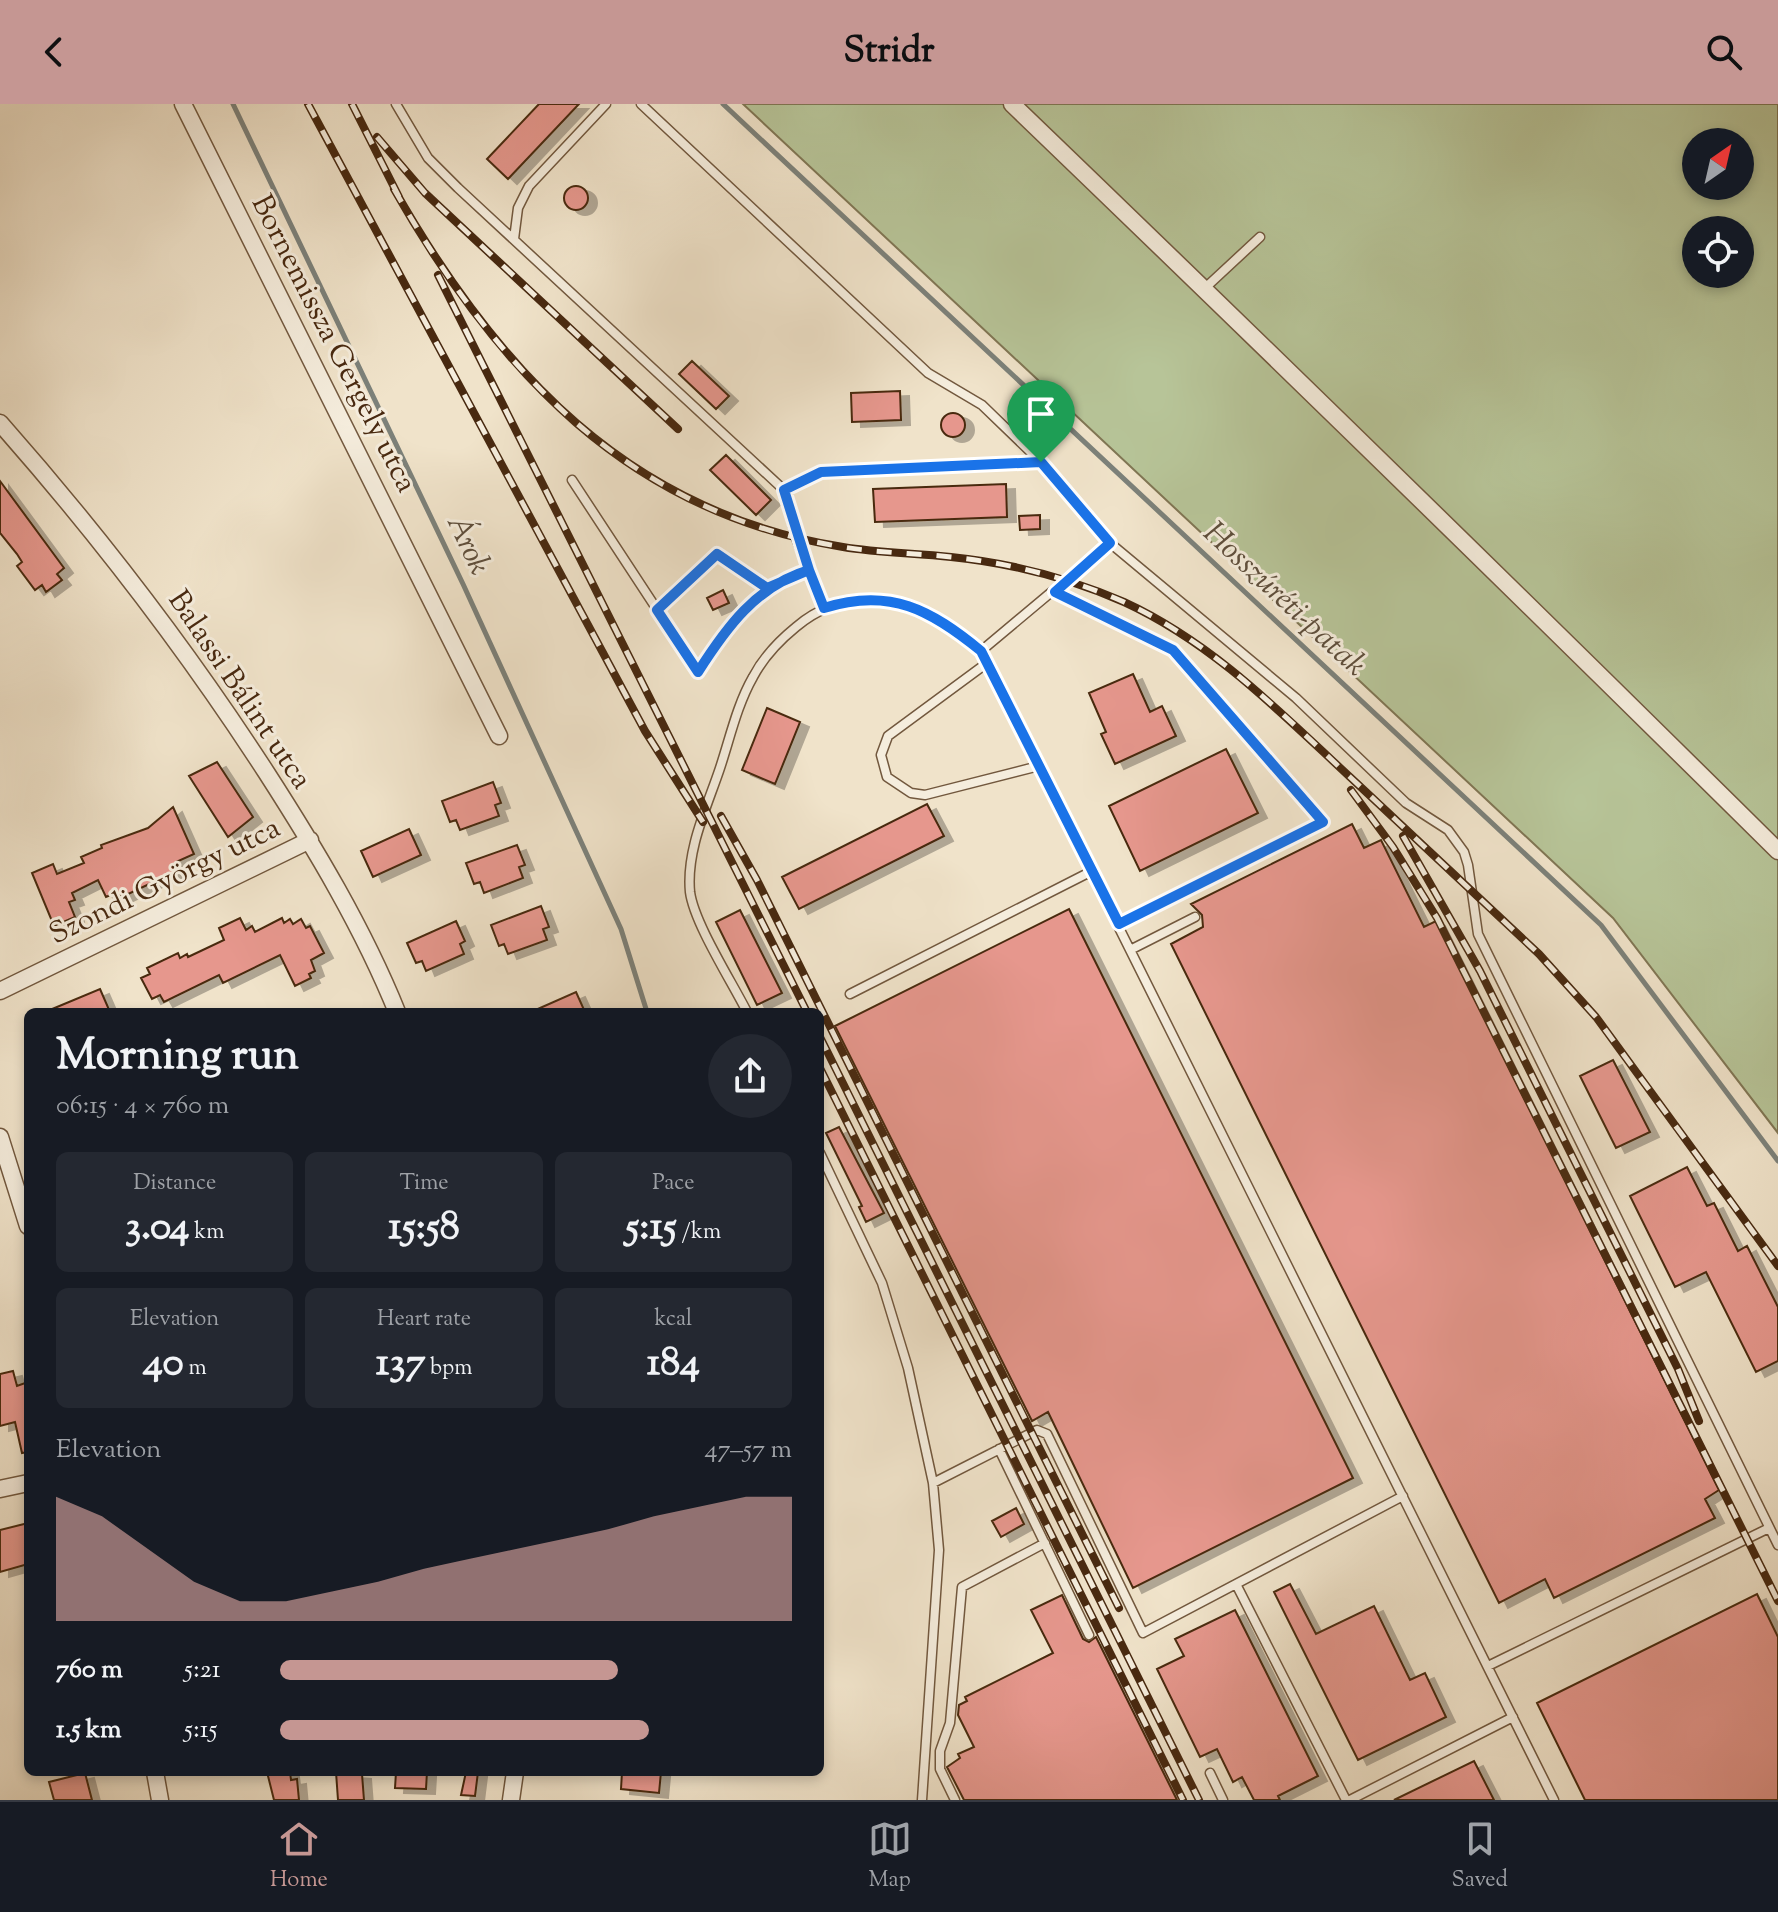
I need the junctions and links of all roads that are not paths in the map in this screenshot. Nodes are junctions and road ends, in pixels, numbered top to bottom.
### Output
1 (183, 104) edge
2 (396, 104) edge
3 (606, 104) edge
4 (641, 104) edge
5 (1012, 104) edge
6 (1260, 237) dead end
7 (514, 239) junction
8 (1204, 289) junction
9 (0, 423) edge
10 (1041, 462) junction
11 (572, 480) dead end
12 (784, 490) junction
13 (1110, 543) junction
14 (809, 570) junction
15 (767, 588) junction
16 (1055, 592) junction
17 (824, 608) junction
18 (657, 610) junction
19 (981, 651) junction
20 (987, 663) junction
21 (499, 736) dead end
22 (1039, 766) junction
23 (310, 840) junction
24 (1778, 851) edge
25 (1092, 871) junction
26 (1195, 917) dead end
27 (1119, 924) junction
28 (1132, 949) junction
29 (0, 991) edge
30 (850, 994) dead end
31 (395, 1008) edge
32 (745, 1008) edge
33 (0, 1137) edge
34 (824, 1161) edge
35 (24, 1213) edge
36 (999, 1449) junction
37 (933, 1483) junction
38 (24, 1484) edge
39 (0, 1489) edge
40 (1403, 1496) junction
41 (1769, 1528) junction
42 (1045, 1543) junction
43 (1778, 1545) edge
44 (1236, 1584) junction
45 (1089, 1635) dead end
46 (1488, 1666) junction
47 (1513, 1717) junction
48 (1210, 1773) dead end
49 (156, 1776) edge
50 (514, 1776) edge
51 (160, 1800) edge
52 (511, 1800) edge
53 (922, 1800) edge
54 (955, 1800) edge
55 (1223, 1800) edge
56 (1348, 1800) edge
57 (1554, 1800) edge

1 - 21 street, Bornemissza Gergely utca
2 - 7 lane
3 - 7 lane
4 - 10 lane
5 - 8 street
6 - 8 lane
7 - 12 lane
8 - 24 street
9 - 23 street, Balassi Bálint utca
10 - 12 lane
10 - 13 lane
11 - 18 lane
12 - 14 lane
13 - 16 lane
13 - 41 lane
14 - 15 lane
14 - 17 lane
15 - 18 lane
15 - 18 lane
16 - 19 lane
16 - 27 lane
17 - 19 lane
17 - 32 lane
19 - 20 lane
20 - 22 lane
20 - 22 lane
22 - 25 lane
23 - 29 street, Szondi György utca
23 - 31 street, Balassi Bálint utca
25 - 27 lane
25 - 30 lane
26 - 28 lane
27 - 28 lane
28 - 40 lane
33 - 35 street
34 - 37 lane
36 - 37 lane
36 - 42 lane
36 - 44 lane
37 - 53 lane
38 - 39 street
40 - 44 lane
40 - 46 lane
41 - 43 lane
41 - 46 lane
42 - 45 lane
42 - 54 lane
44 - 56 lane
46 - 47 lane
47 - 56 lane
47 - 57 lane
48 - 55 lane
49 - 51 street
50 - 52 street

